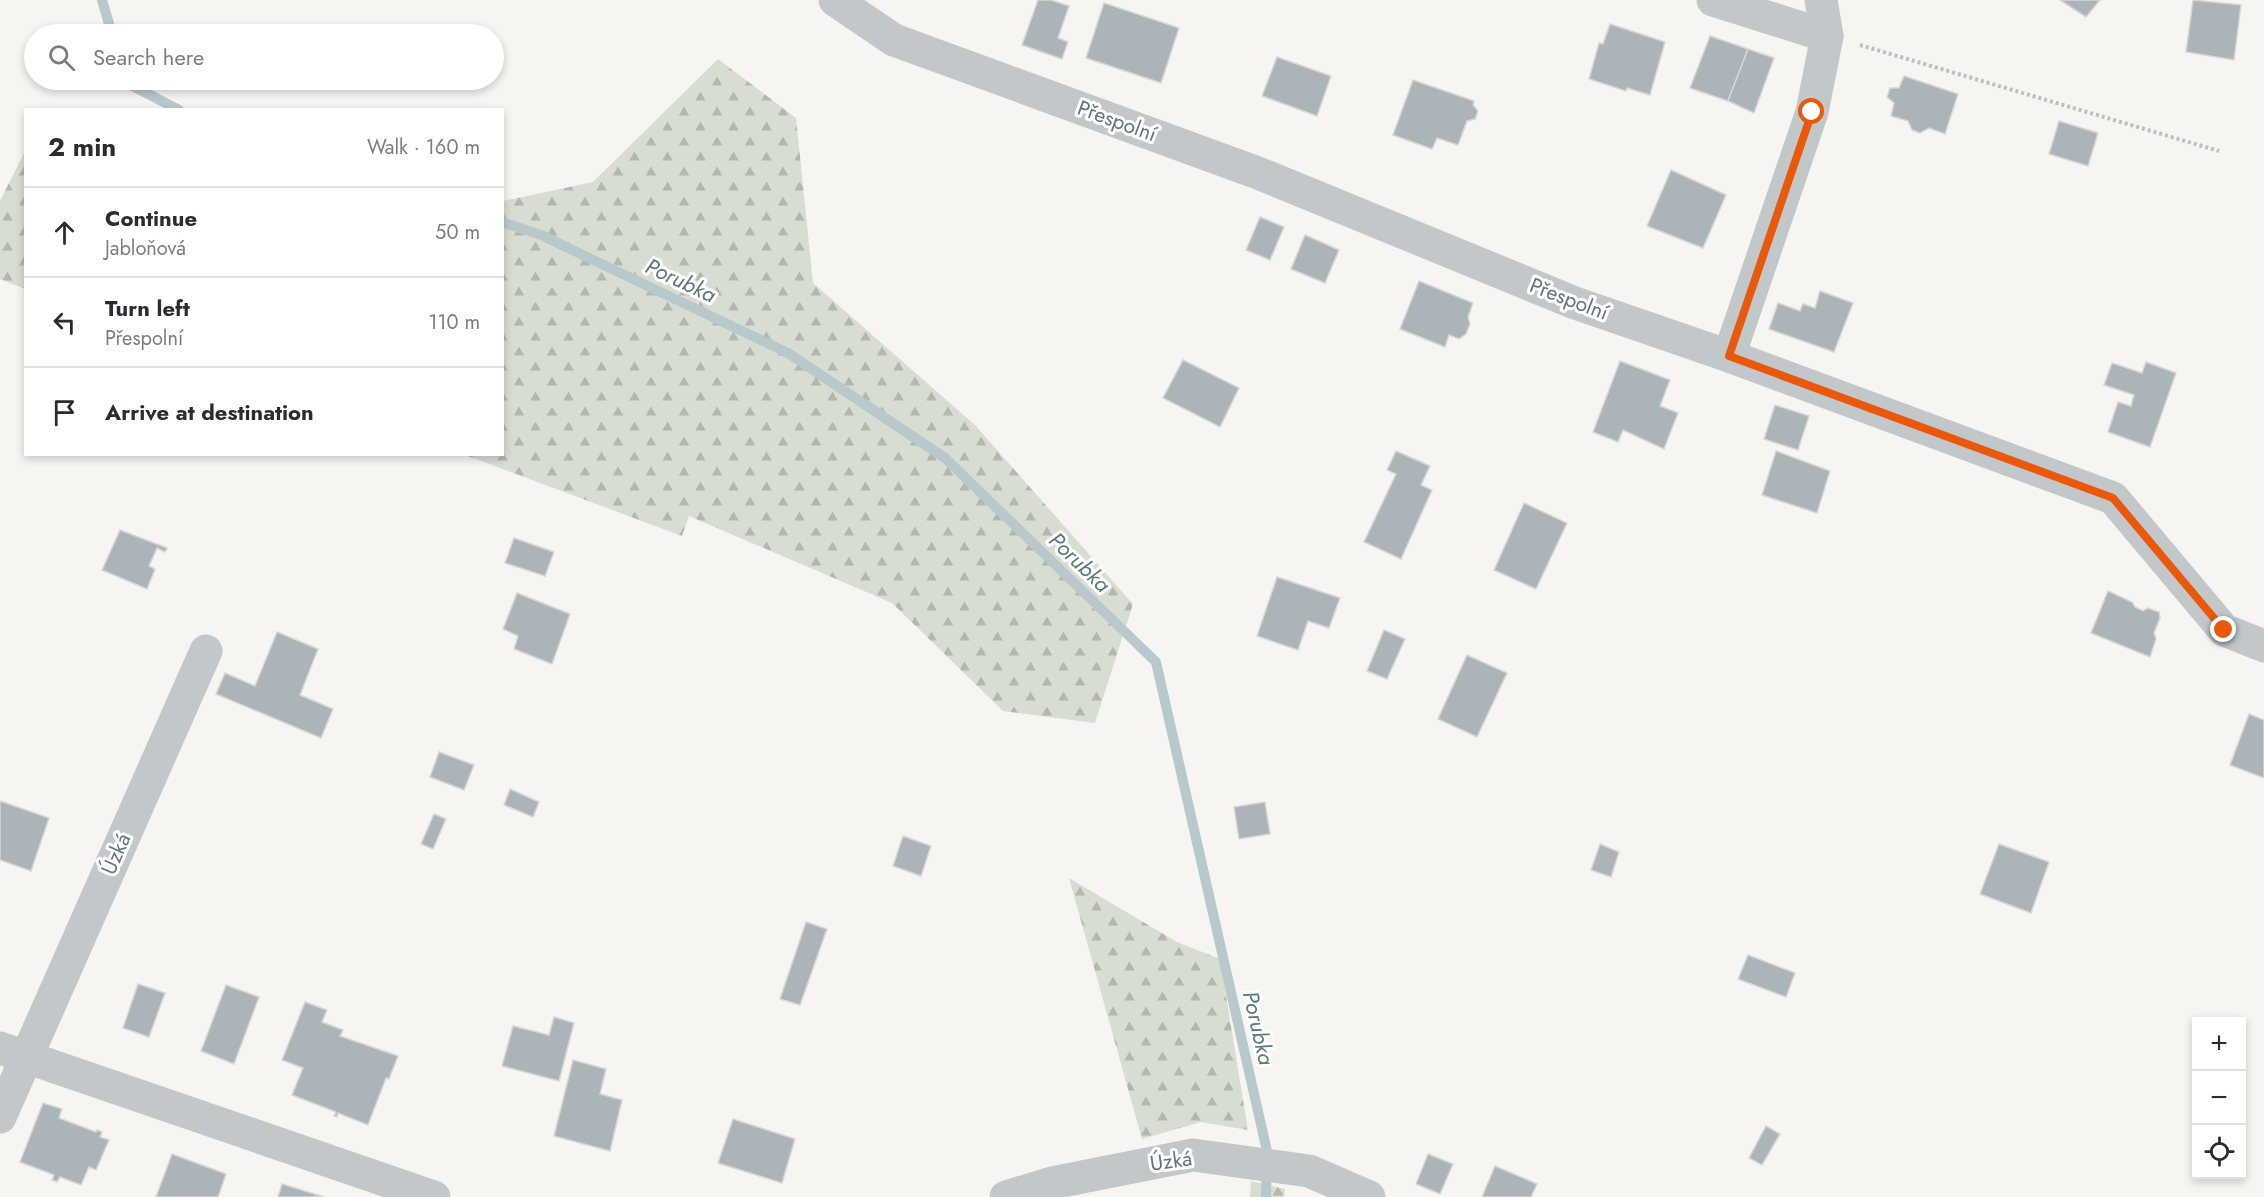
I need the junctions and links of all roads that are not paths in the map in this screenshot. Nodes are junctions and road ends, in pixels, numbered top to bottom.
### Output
1 (835, 0) edge
2 (1713, 0) edge
3 (1821, 0) edge
4 (1827, 36) junction
5 (1729, 356) junction
6 (2264, 646) edge
7 (206, 651) dead end
8 (13, 1053) edge
9 (0, 1117) edge
10 (434, 1197) edge
11 (1006, 1197) edge
12 (1369, 1197) edge

1 - 5 street, Přespolní
2 - 4 street
3 - 4 street
4 - 5 street
5 - 6 street, Přespolní
7 - 8 street, Úzká
8 - 9 street, Úzká
8 - 10 street
11 - 12 street, Úzká

